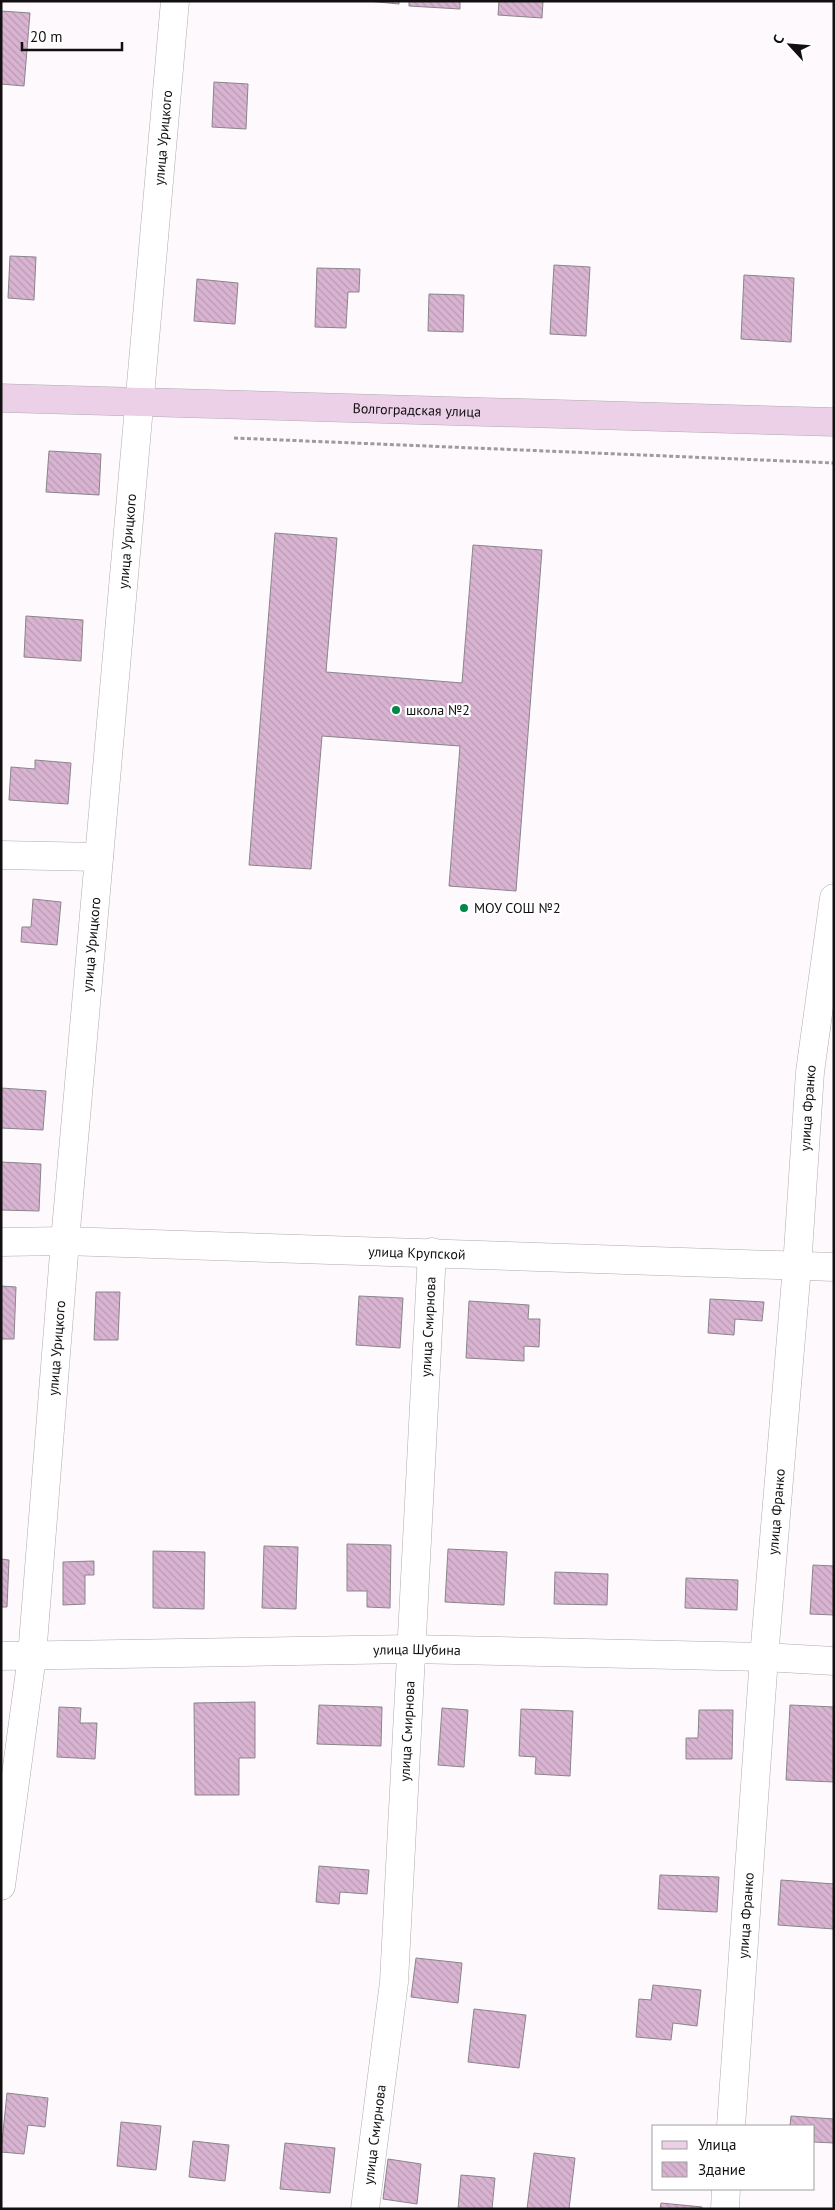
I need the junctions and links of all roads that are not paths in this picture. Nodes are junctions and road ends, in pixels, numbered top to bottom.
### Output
1 (175, 1) edge
2 (1, 398) edge
3 (140, 401) junction
4 (834, 422) edge
5 (1, 855) edge
6 (99, 857) junction
7 (834, 898) edge
8 (65, 1241) junction
9 (1, 1242) edge
10 (432, 1252) junction
11 (797, 1266) junction
12 (834, 1267) edge
13 (410, 1650) junction
14 (1, 1656) edge
15 (32, 1656) junction
16 (764, 1657) junction
17 (834, 1661) edge
18 (1, 1886) edge
19 (731, 2125) edge
20 (726, 2190) edge
21 (365, 2209) edge
22 (725, 2209) edge

1 - 3 street, улица Урицкого
2 - 3 street, Волгоградская улица
3 - 4 street, Волгоградская улица
3 - 6 street, улица Урицкого
5 - 6 street
6 - 8 street, улица Урицкого
7 - 11 street, улица Франко
8 - 9 street, улица Крупской
8 - 10 street, улица Крупской
8 - 15 street, улица Урицкого
10 - 11 street, улица Крупской
10 - 13 street, улица Смирнова
11 - 12 street, улица Крупской
11 - 16 street, улица Франко
13 - 15 street, улица Шубина
13 - 16 street, улица Шубина
13 - 21 street, улица Смирнова
14 - 15 street, улица Шубина
15 - 18 street, улица Урицкого
16 - 17 street, улица Шубина
16 - 19 street, улица Франко
20 - 22 street

